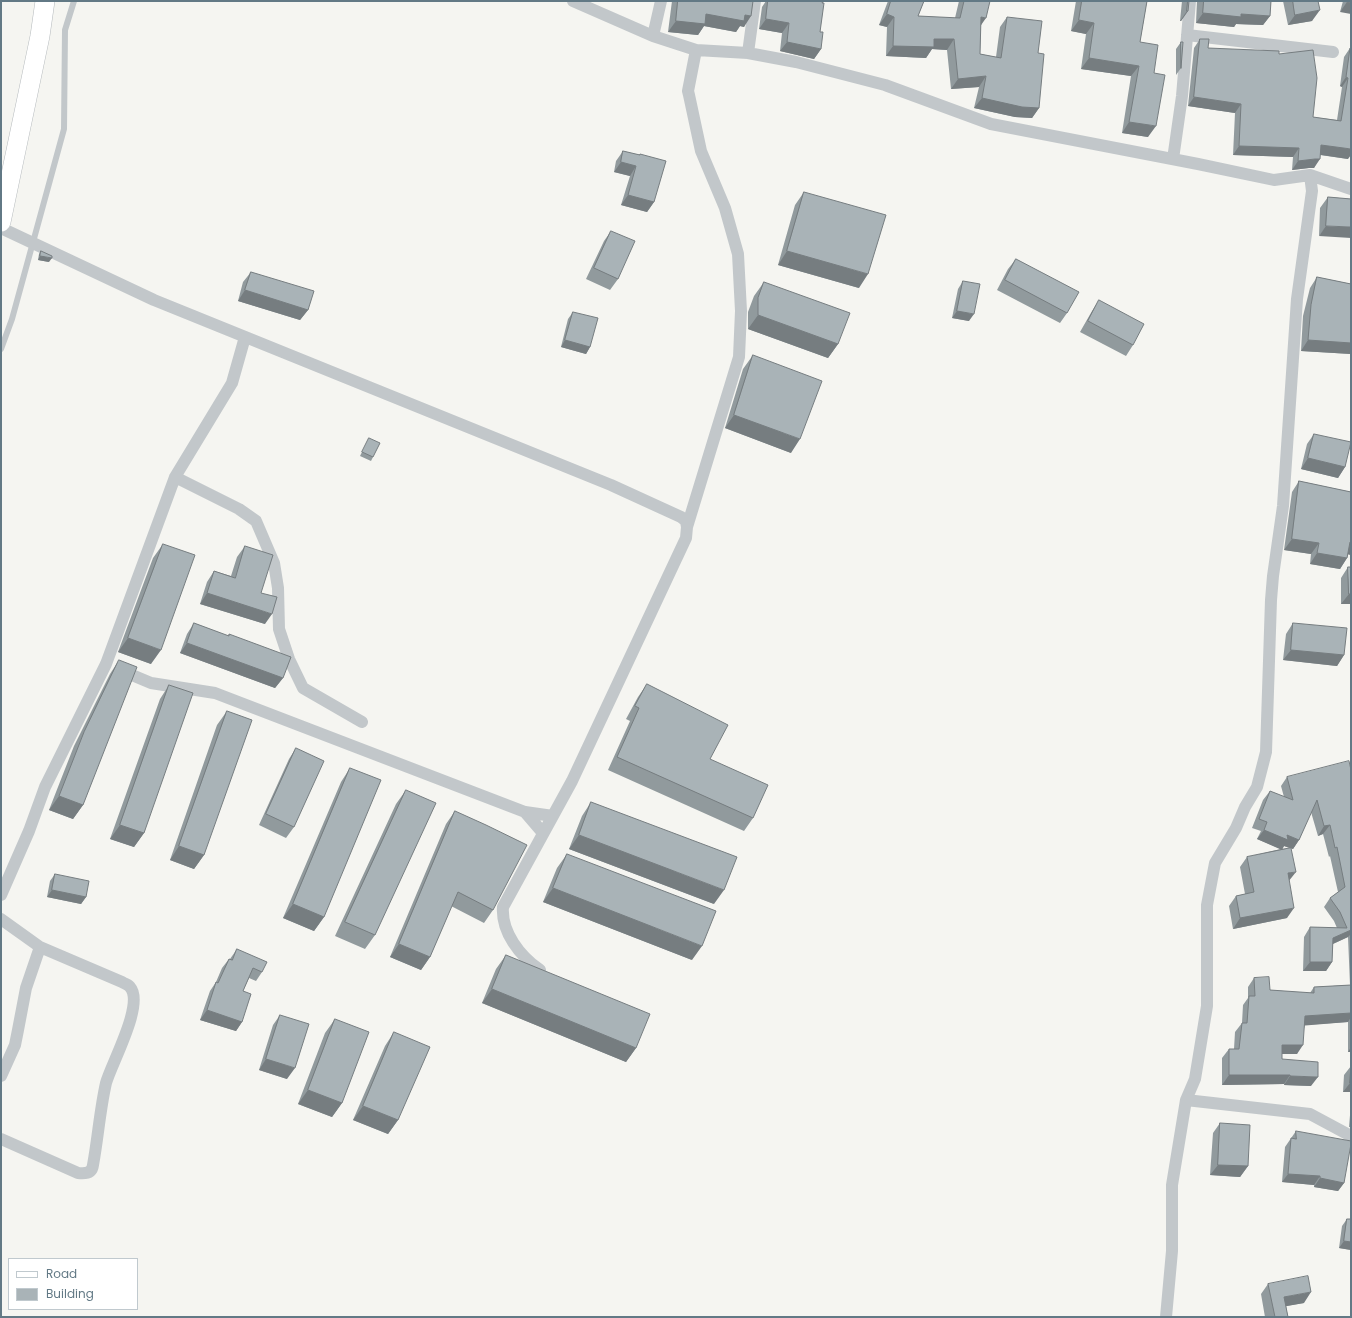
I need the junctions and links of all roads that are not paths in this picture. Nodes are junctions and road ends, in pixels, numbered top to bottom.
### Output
1 (45, 1) edge
2 (74, 1) edge
3 (573, 1) edge
4 (661, 1) edge
5 (755, 1) edge
6 (1190, 1) edge
7 (1187, 35) junction
8 (653, 36) junction
9 (696, 50) junction
10 (1333, 52) dead end
11 (748, 53) junction
12 (1173, 159) junction
13 (1310, 175) junction
14 (1351, 189) edge
15 (1, 222) edge
16 (1, 228) edge
17 (33, 242) junction
18 (245, 337) junction
19 (1, 349) edge
20 (175, 477) junction
21 (687, 527) junction
22 (106, 664) junction
23 (362, 722) dead end
24 (525, 812) junction
25 (553, 816) junction
26 (543, 833) junction
27 (1, 895) edge
28 (1, 919) edge
29 (40, 947) junction
30 (540, 970) edge
31 (1, 1076) edge
32 (1186, 1100) junction
33 (1351, 1136) edge
34 (1, 1139) edge
35 (1166, 1317) edge

1 - 15 main road
2 - 17 lane
3 - 8 street
4 - 8 street
5 - 11 street
6 - 7 street
7 - 10 street
7 - 12 street
8 - 9 street
9 - 11 street
9 - 21 street
11 - 12 street
12 - 13 street
13 - 14 street
13 - 32 street
16 - 17 street
17 - 18 street
17 - 19 lane
18 - 20 street
18 - 21 street
20 - 22 street
20 - 23 street
21 - 25 street
22 - 24 street
22 - 27 street
24 - 25 street
24 - 26 street
25 - 26 street
26 - 30 street
28 - 29 street
29 - 31 street
29 - 34 street
32 - 33 street
32 - 35 street

